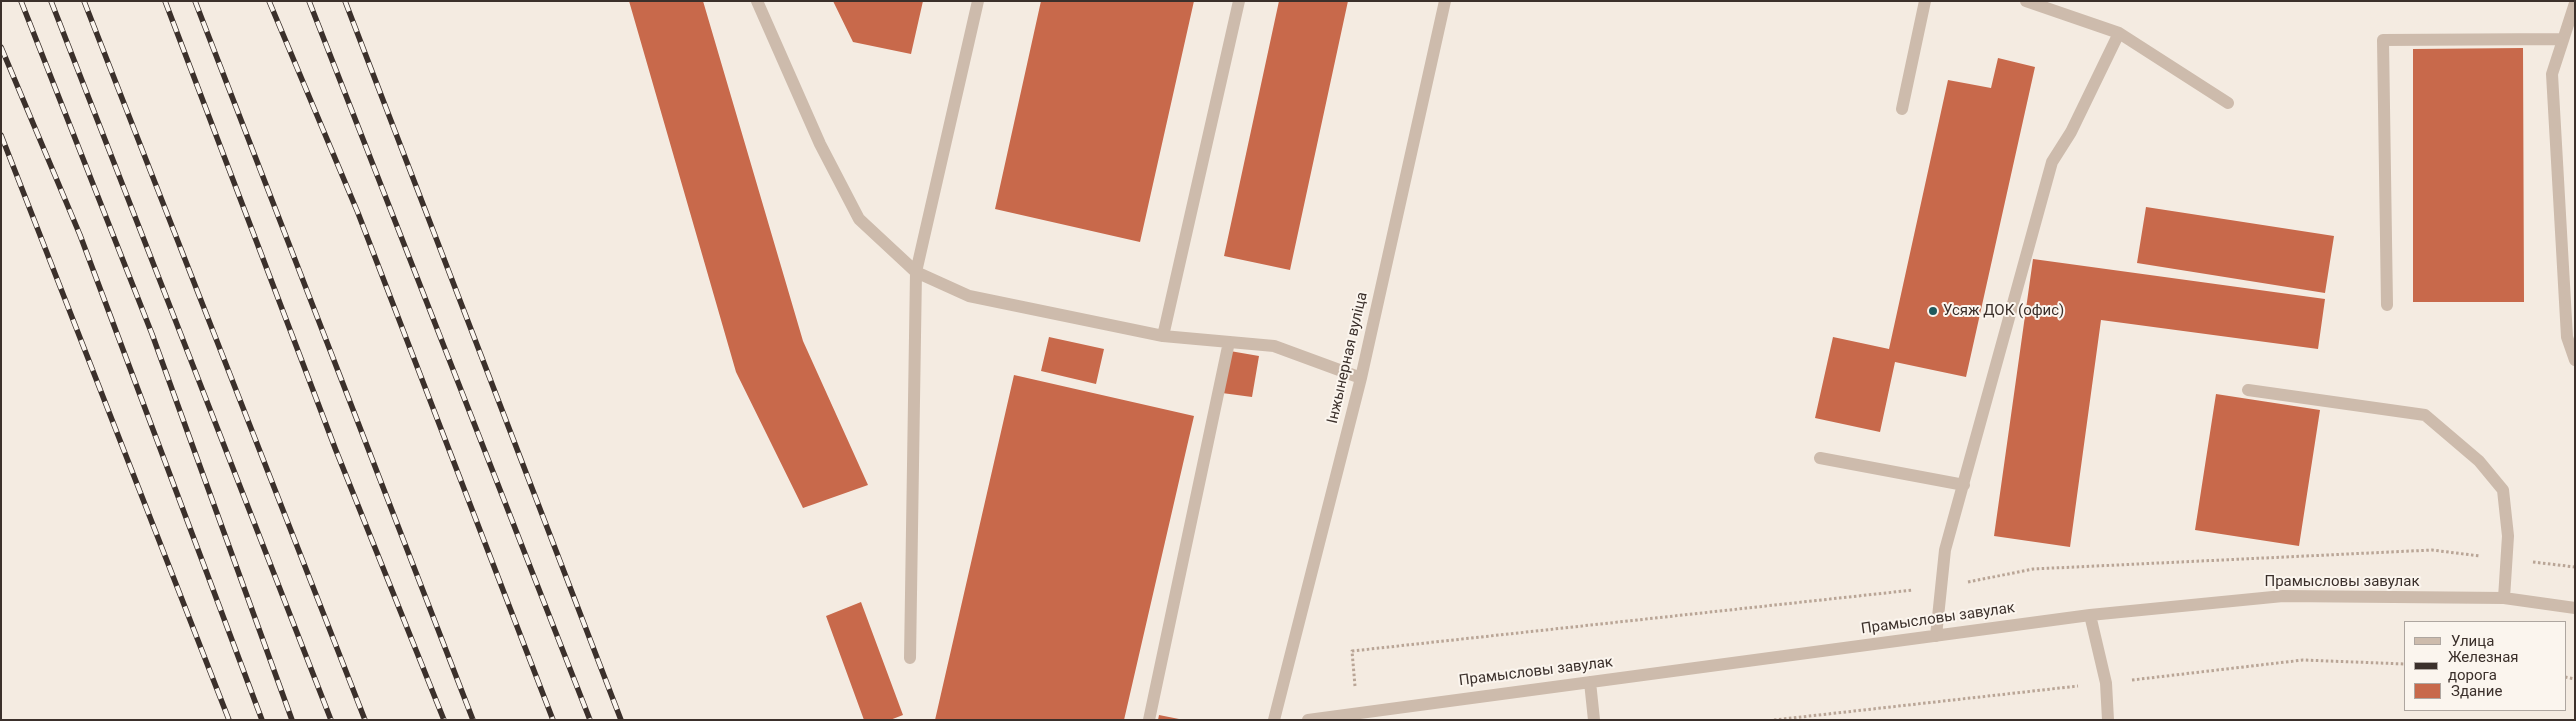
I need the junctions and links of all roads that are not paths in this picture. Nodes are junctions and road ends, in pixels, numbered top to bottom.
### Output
1 (758, 1) edge
2 (978, 1) edge
3 (1240, 1) edge
4 (1445, 1) edge
5 (1925, 1) edge
6 (2026, 1) edge
7 (2575, 3) edge
8 (2119, 34) junction
9 (2563, 39) junction
10 (2228, 103) dead end
11 (1902, 109) dead end
12 (916, 272) junction
13 (2387, 305) dead end
14 (1163, 336) junction
15 (1229, 342) junction
16 (2575, 360) edge
17 (1361, 378) junction
18 (2248, 390) dead end
19 (1820, 458) dead end
20 (1964, 485) junction
21 (2504, 598) junction
22 (2575, 608) edge
23 (2090, 615) junction
24 (1936, 636) junction
25 (910, 658) dead end
26 (1590, 682) junction
27 (1149, 720) edge
28 (1274, 720) edge
29 (1308, 720) edge
30 (1594, 720) edge
31 (2108, 720) edge

1 - 12 street
2 - 12 street
3 - 14 street
4 - 17 street, Інжынерная вуліца
5 - 11 street
6 - 8 street
7 - 9 street
8 - 10 street
8 - 20 street
9 - 13 street
9 - 16 street
12 - 14 street
12 - 25 street
14 - 15 street
15 - 17 street
15 - 27 street
17 - 28 street, Інжынерная вуліца
18 - 21 street
19 - 20 street
20 - 24 street
21 - 22 street, Прамысловы завулак
21 - 23 street, Прамысловы завулак
23 - 24 street, Прамысловы завулак
23 - 31 street
24 - 26 street, Прамысловы завулак
26 - 29 street, Прамысловы завулак
26 - 30 street

